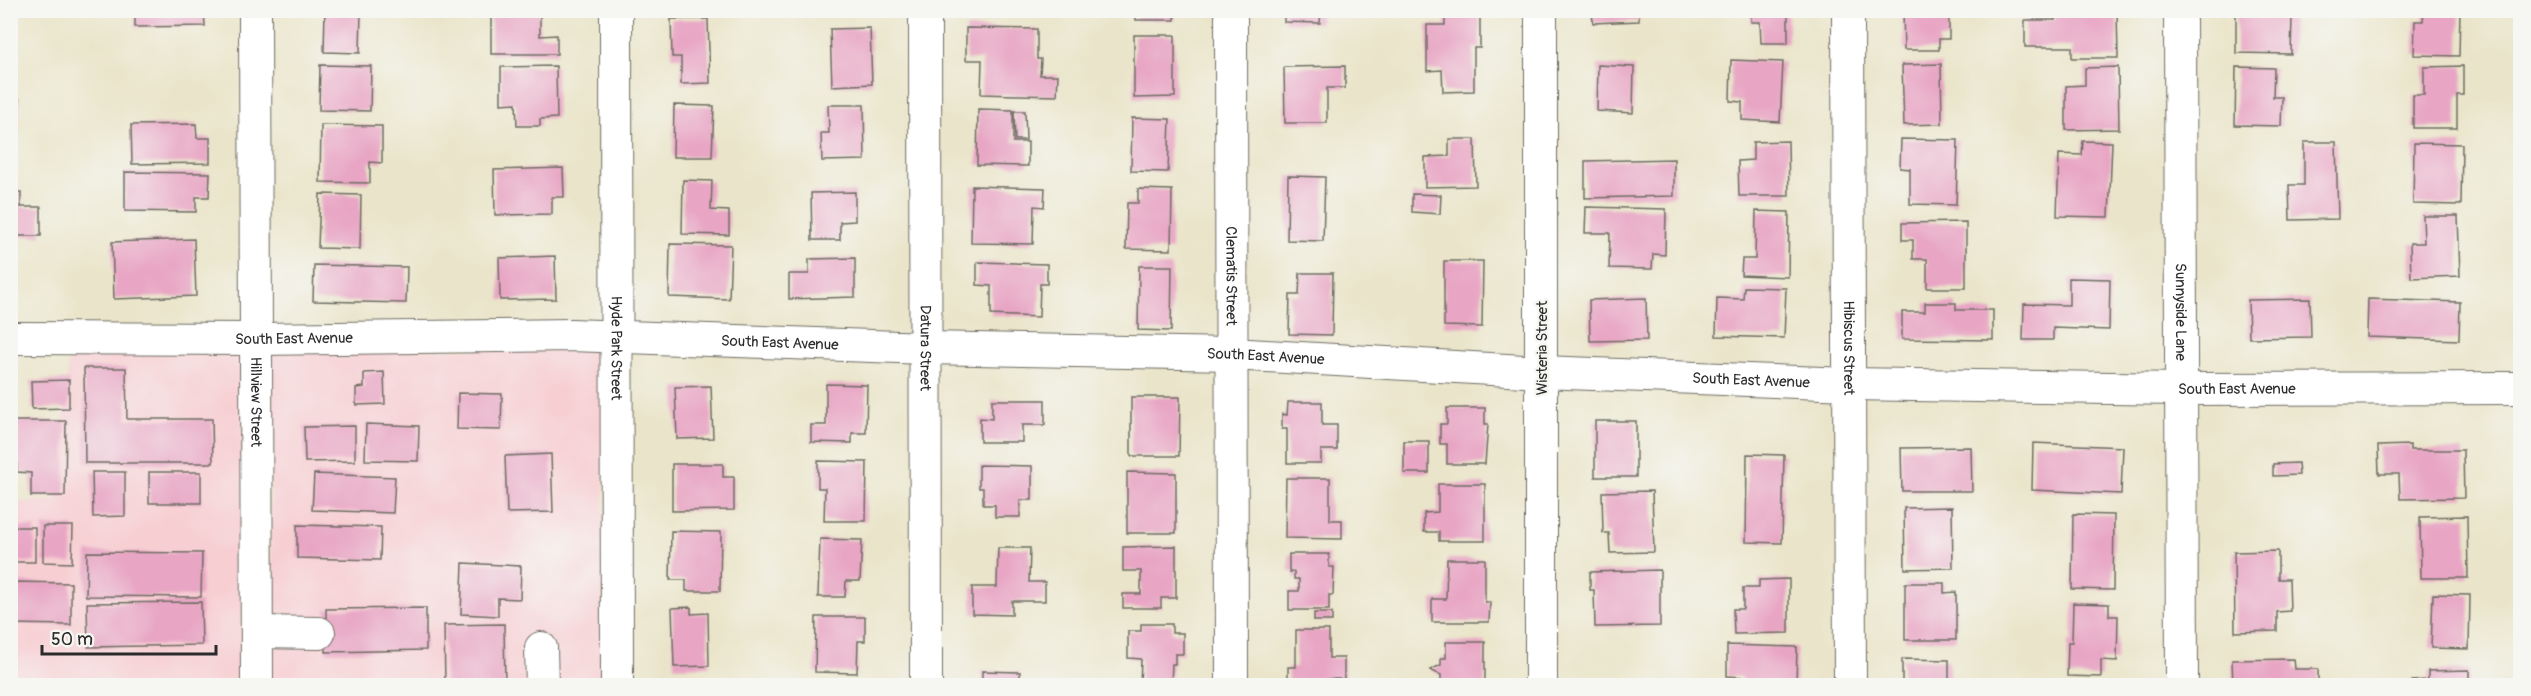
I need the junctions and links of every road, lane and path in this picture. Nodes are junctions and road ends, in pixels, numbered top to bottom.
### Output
1 (255, 10) edge
2 (616, 10) edge
3 (925, 10) edge
4 (1231, 10) edge
5 (1541, 10) edge
6 (1848, 10) edge
7 (2180, 10) edge
8 (618, 337) junction
9 (10, 338) edge
10 (257, 339) junction
11 (926, 348) junction
12 (1232, 354) junction
13 (1542, 372) junction
14 (1849, 384) junction
15 (2520, 388) edge
16 (2180, 389) junction
17 (257, 632) junction
18 (319, 633) dead end
19 (541, 648) dead end
20 (257, 686) edge
21 (542, 686) edge
22 (617, 686) edge
23 (926, 686) edge
24 (1232, 686) edge
25 (1541, 686) edge
26 (1850, 686) edge
27 (2182, 686) edge

1 - 10 street, Hillview Street
2 - 8 street, Hyde Park Street
3 - 11 street, Datura Street
4 - 12 street, Clematis Street
5 - 13 street, Wisteria Street
6 - 14 street, Hibiscus Street
7 - 16 street, Sunnyside Lane
8 - 10 street, South East Avenue
8 - 11 street, South East Avenue
8 - 22 street, Hyde Park Street
9 - 10 street, South East Avenue
10 - 17 street, Hillview Street
11 - 12 street, South East Avenue
11 - 23 street, Datura Street
12 - 13 street, South East Avenue
12 - 24 street, Clematis Street
13 - 14 street, South East Avenue
13 - 25 street, Wisteria Street
14 - 16 street, South East Avenue
14 - 26 street, Hibiscus Street
15 - 16 street, South East Avenue
16 - 27 street, Sunnyside Lane
17 - 18 street
17 - 20 street, Hillview Street
19 - 21 street

